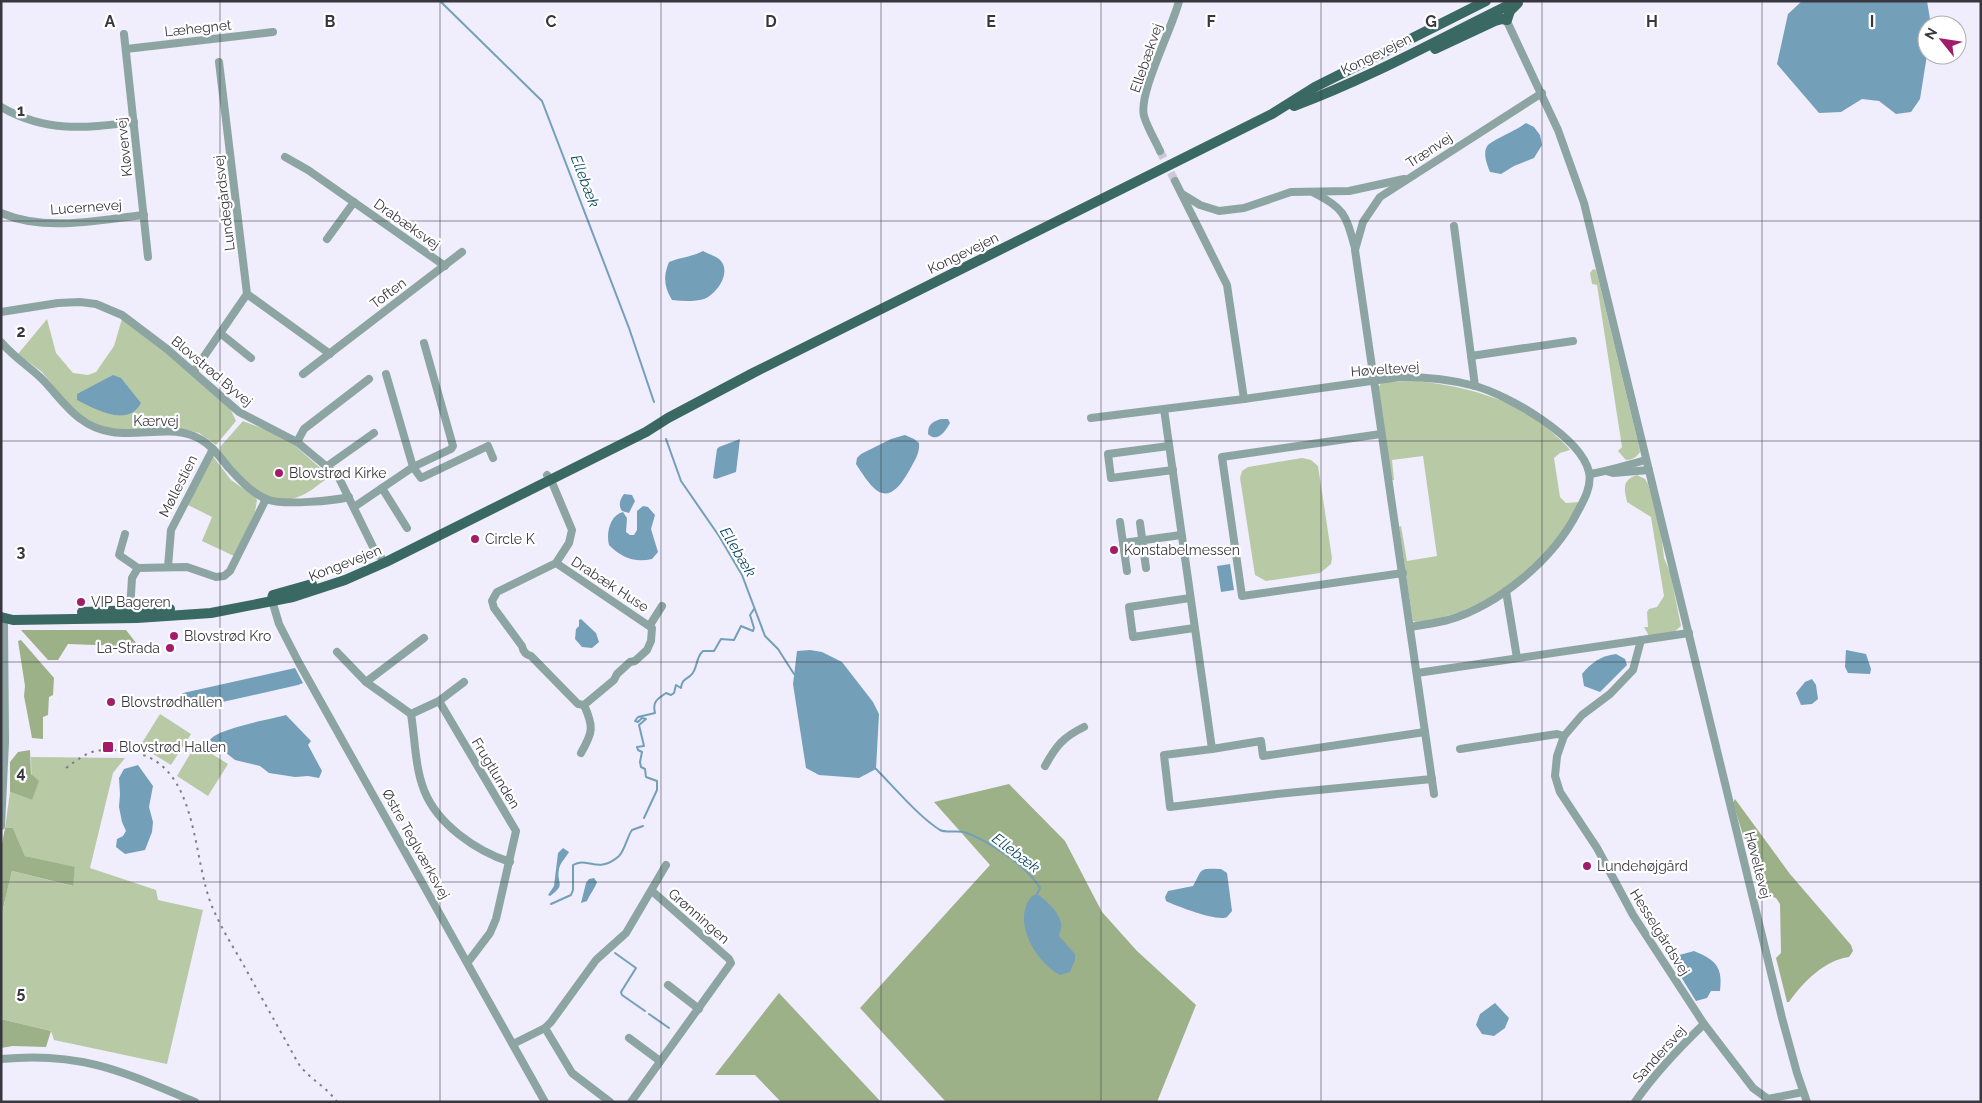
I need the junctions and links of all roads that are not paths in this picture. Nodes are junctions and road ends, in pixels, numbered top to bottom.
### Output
1 (1179, 1) edge
2 (1486, 1) edge
3 (1517, 1) edge
4 (1521, 1) edge
5 (1502, 5) edge
6 (1467, 12) junction
7 (1507, 20) junction
8 (272, 32) dead end
9 (124, 34) dead end
10 (126, 49) junction
11 (219, 62) dead end
12 (1384, 66) junction
13 (1542, 93) junction
14 (1, 107) edge
15 (1272, 114) junction
16 (134, 122) junction
17 (1160, 151) tunnel mouth
18 (285, 157) dead end
19 (1409, 178) junction
20 (1175, 181) tunnel mouth
21 (1312, 192) junction
22 (1182, 194) junction
23 (354, 202) junction
24 (1, 213) edge
25 (144, 215) junction
26 (1454, 226) dead end
27 (327, 239) dead end
28 (1355, 250) junction
29 (462, 252) dead end
30 (148, 257) dead end
31 (445, 266) junction
32 (247, 294) junction
33 (1, 312) edge
34 (220, 333) junction
35 (1573, 341) dead end
36 (1, 342) edge
37 (424, 343) dead end
38 (330, 354) junction
39 (1471, 356) junction
40 (251, 358) dead end
41 (194, 371) junction
42 (303, 374) dead end
43 (386, 374) dead end
44 (369, 379) dead end
45 (1374, 380) junction
46 (1475, 386) junction
47 (1244, 399) junction
48 (1164, 409) junction
49 (1091, 418) dead end
50 (374, 433) dead end
51 (1381, 434) junction
52 (296, 442) junction
53 (1169, 446) junction
54 (213, 449) junction
55 (493, 458) dead end
56 (1646, 460) junction
57 (326, 467) junction
58 (413, 467) junction
59 (1172, 470) junction
60 (1649, 470) junction
61 (1606, 471) junction
62 (1590, 474) junction
63 (549, 478) junction
64 (382, 488) junction
65 (349, 497) junction
66 (266, 499) junction
67 (354, 507) junction
68 (1120, 522) dead end
69 (1140, 523) dead end
70 (407, 528) dead end
71 (125, 534) dead end
72 (1182, 535) junction
73 (1142, 540) junction
74 (1123, 543) junction
75 (381, 557) junction
76 (556, 563) junction
77 (168, 567) junction
78 (138, 568) junction
79 (1146, 568) dead end
80 (1127, 570) dead end
81 (1403, 573) junction
82 (1506, 591) junction
83 (272, 598) junction
84 (1190, 598) junction
85 (662, 606) dead end
86 (130, 610) junction
87 (1, 618) edge
88 (650, 625) junction
89 (1410, 627) junction
90 (1194, 628) junction
91 (1689, 633) junction
92 (424, 638) dead end
93 (1641, 640) junction
94 (337, 652) dead end
95 (1517, 658) junction
96 (1417, 674) junction
97 (366, 682) junction
98 (464, 682) dead end
99 (438, 702) junction
100 (584, 705) junction
101 (411, 714) junction
102 (1084, 727) dead end
103 (1425, 732) junction
104 (1564, 736) junction
105 (3, 742) edge
106 (1460, 748) dead end
107 (1212, 749) junction
108 (581, 754) dead end
109 (1044, 766) dead end
110 (1432, 779) junction
111 (1434, 794) dead end
112 (1, 826) edge
113 (510, 862) junction
114 (666, 865) dead end
115 (652, 891) junction
116 (468, 962) junction
117 (668, 984) dead end
118 (699, 1009) junction
119 (1704, 1024) junction
120 (546, 1028) junction
121 (629, 1038) dead end
122 (513, 1044) junction
123 (1, 1059) edge
124 (660, 1061) junction
125 (1803, 1092) junction
126 (195, 1102) edge
127 (545, 1102) edge
128 (610, 1102) edge
129 (631, 1102) edge
130 (1635, 1102) edge
131 (1807, 1102) edge

1 - 17 street, Ellebækvej
2 - 6 main road, Kongevejen
3 - 5 main road, Kongevejen
4 - 7 main road
5 - 6 main road
5 - 7 street, Høveltevej
5 - 12 main road, Kongevejen
6 - 15 main road, Kongevejen
7 - 12 main road
7 - 13 street, Høveltevej
8 - 10 street, Læhegnet
9 - 10 street, Kløvervej
10 - 16 street, Kløvervej
11 - 32 street, Lundegårdsvej
12 - 15 main road, Kongevejen
13 - 19 street, Trænvej
13 - 56 street, Høveltevej
14 - 16 street
15 - 63 main road, Kongevejen
16 - 25 street, Kløvervej
18 - 23 street, Drabæksvej
19 - 21 street
19 - 28 street, Trænvej
20 - 22 street
21 - 22 street
21 - 28 street, Trænvej
22 - 47 street
23 - 27 street, Drabæksvej
23 - 31 street, Drabæksvej
24 - 25 street, Lucernevej
25 - 30 street, Kløvervej
26 - 39 street
28 - 45 street, Trænvej
29 - 31 street, Toften
31 - 38 street, Toften
32 - 34 street
32 - 38 street
33 - 41 street, Blovstrød Byvej
34 - 40 street
34 - 41 street
35 - 39 street
36 - 54 street, Kærvej
37 - 58 street
38 - 42 street, Toften
39 - 46 street
41 - 52 street, Blovstrød Byvej
43 - 58 street
44 - 52 street
45 - 46 street, Høveltevej
45 - 47 street, Høveltevej
45 - 51 street, Trænvej
46 - 62 street, Høveltevej
47 - 48 street, Høveltevej
48 - 49 street, Høveltevej
48 - 53 street
50 - 57 street
51 - 81 street, Trænvej
51 - 81 street
52 - 57 street, Blovstrød Byvej
53 - 59 street
53 - 59 street
54 - 66 street, Kærvej
54 - 77 street, Møllestien
55 - 58 street
56 - 60 street, Høveltevej
56 - 61 street
57 - 65 street, Blovstrød Byvej
58 - 64 street
59 - 72 street
60 - 61 street
60 - 91 street, Høveltevej
61 - 62 street
62 - 82 street
63 - 75 main road, Kongevejen
63 - 76 street, Drabæk Huse
63 - 83 main road, Kongevejen
64 - 67 street
64 - 70 street
65 - 66 street
65 - 67 street, Blovstrød Byvej
66 - 77 street
67 - 75 street, Blovstrød Byvej
68 - 74 street
69 - 73 street
71 - 78 street
72 - 73 street
72 - 84 street
73 - 74 street
73 - 79 street
74 - 80 street
75 - 83 main road, Kongevejen
76 - 88 street, Drabæk Huse
76 - 100 street, Drabæk Huse
77 - 78 street
78 - 86 street
81 - 89 street, Trænvej
82 - 89 street
82 - 95 street
83 - 86 main road, Kongevejen
83 - 87 main road, Kongevejen
83 - 116 street, Østre Teglværksvej
84 - 90 street
84 - 90 street
85 - 88 street, Drabæk Huse
86 - 87 main road, Kongevejen
87 - 105 street
88 - 100 street, Drabæk Huse
89 - 96 street, Trænvej
90 - 107 street
91 - 93 street
91 - 125 street, Høveltevej
92 - 97 street
93 - 95 street
93 - 104 street, Hesselgårdsvej
94 - 97 street
95 - 96 street
96 - 103 street, Trænvej
97 - 101 street
98 - 99 street
99 - 101 street
99 - 113 street, Frugtlunden
100 - 108 street
101 - 113 street
102 - 109 street
103 - 107 street
103 - 110 street, Trænvej
104 - 106 street
104 - 119 street, Hesselgårdsvej
105 - 112 street
107 - 110 street
110 - 111 street, Trænvej
113 - 116 street, Frugtlunden
114 - 115 street, Grønningen
115 - 118 street, Grønningen
115 - 120 street, Grønningen
116 - 122 street, Østre Teglværksvej
117 - 118 street
118 - 124 street, Grønningen
119 - 125 street, Hesselgårdsvej
119 - 130 street, Sandersvej
120 - 122 street, Grønningen
120 - 128 street
121 - 124 street
122 - 127 street, Østre Teglværksvej
123 - 126 street
124 - 129 street, Grønningen
125 - 131 street, Høveltevej

